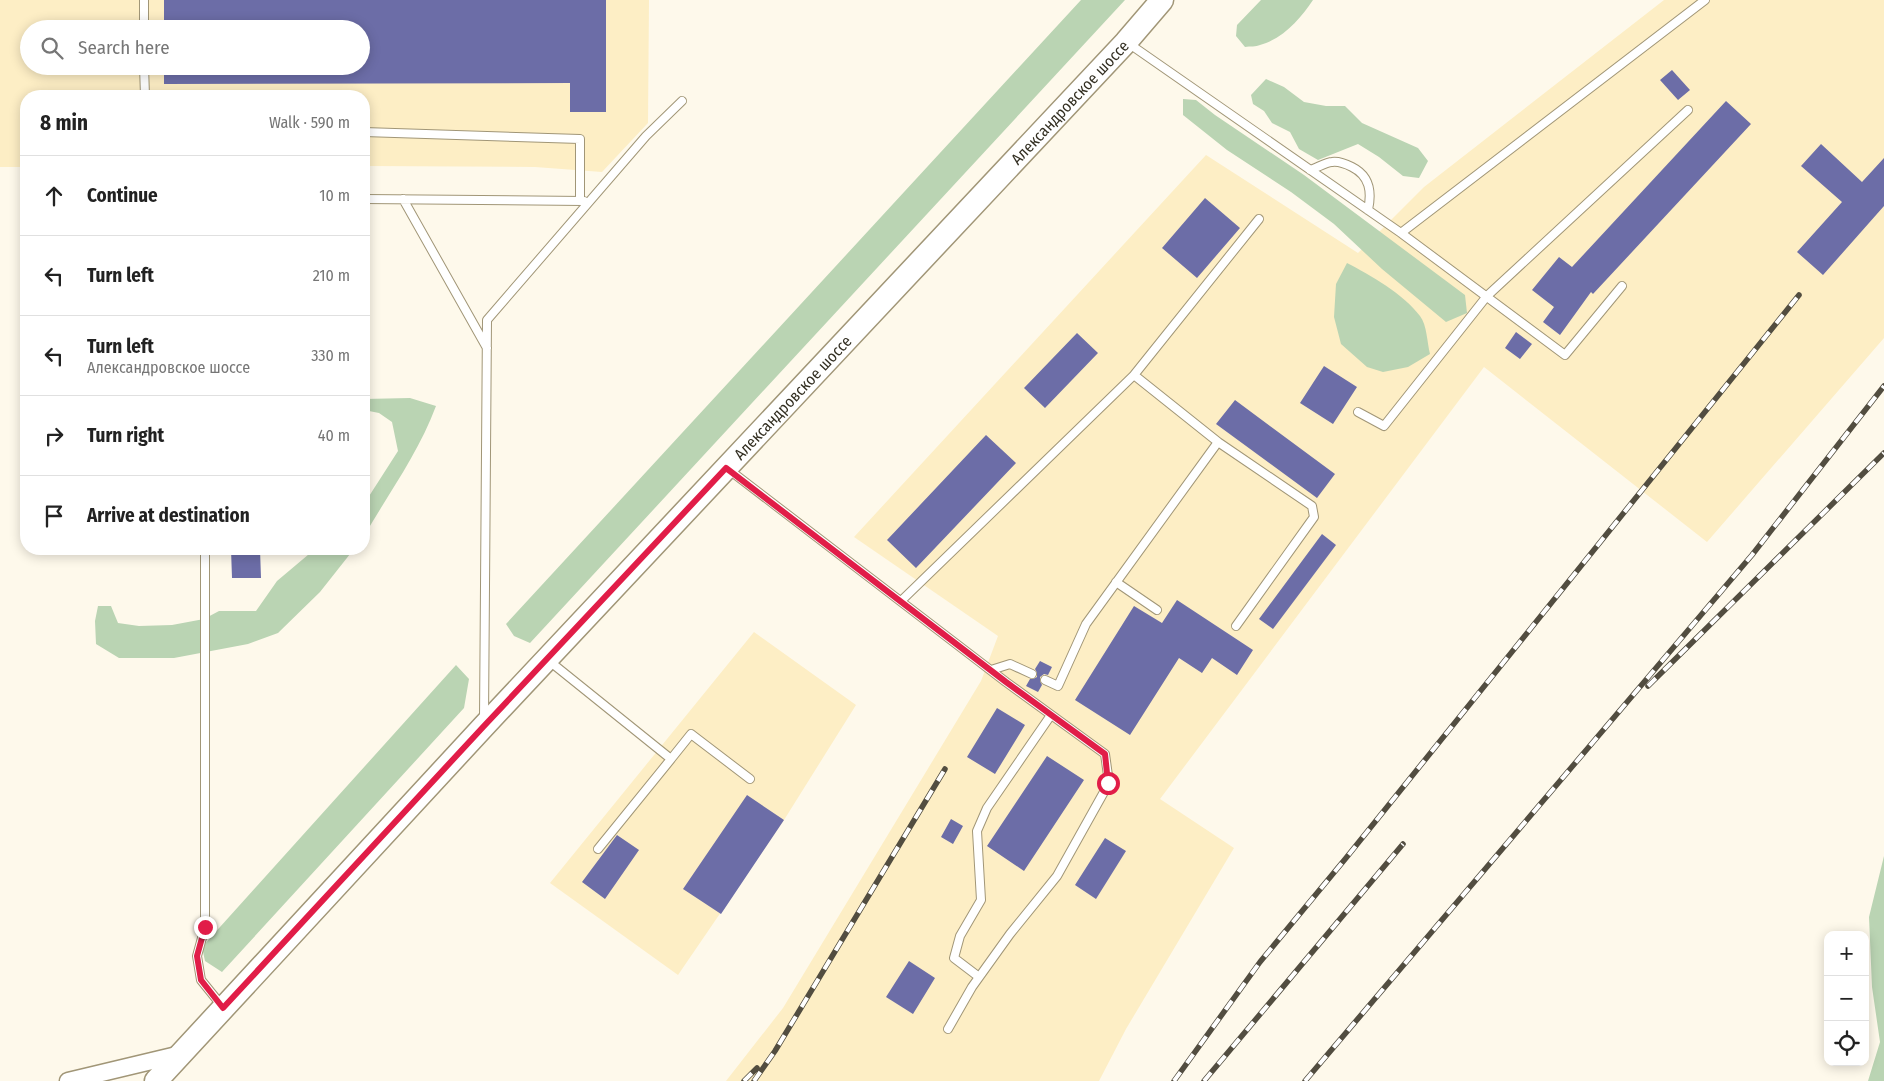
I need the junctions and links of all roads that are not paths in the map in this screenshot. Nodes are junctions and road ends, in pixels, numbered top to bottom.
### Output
1 (144, 0) edge
2 (1162, 0) edge
3 (1705, 0) edge
4 (144, 20) edge
5 (1126, 42) junction
6 (144, 75) edge
7 (144, 90) edge
8 (682, 101) dead end
9 (1688, 110) dead end
10 (370, 132) edge
11 (1310, 170) junction
12 (370, 199) edge
13 (403, 199) junction
14 (580, 201) junction
15 (590, 202) junction
16 (1368, 210) junction
17 (1259, 219) dead end
18 (1401, 233) junction
19 (1622, 286) dead end
20 (1487, 296) junction
21 (487, 349) junction
22 (1134, 374) junction
23 (1358, 412) dead end
24 (1218, 442) junction
25 (726, 468) junction
26 (204, 555) edge
27 (1116, 582) junction
28 (901, 601) junction
29 (1157, 610) dead end
30 (1236, 626) dead end
31 (546, 659) junction
32 (991, 670) junction
33 (1032, 674) dead end
34 (1045, 680) dead end
35 (1051, 715) junction
36 (484, 726) junction
37 (671, 759) junction
38 (750, 779) dead end
39 (598, 849) dead end
40 (979, 978) junction
41 (223, 1008) junction
42 (948, 1029) dead end
43 (181, 1054) junction
44 (68, 1081) edge
45 (156, 1081) edge

1 - 4 lane
2 - 5 main road, Александровское шоссе
3 - 18 lane
5 - 11 lane
5 - 25 main road, Александровское шоссе
6 - 7 lane
8 - 15 lane
9 - 20 lane
10 - 14 lane
11 - 16 lane
11 - 16 lane
12 - 13 lane
13 - 14 lane
13 - 21 lane
14 - 15 lane
15 - 21 lane
16 - 18 lane
17 - 22 lane
18 - 20 lane
19 - 20 lane
20 - 23 lane
21 - 36 lane
22 - 24 lane
22 - 28 lane
24 - 27 lane
24 - 30 lane
25 - 28 lane
25 - 31 main road, Александровское шоссе
26 - 41 lane
27 - 29 lane
27 - 34 lane
28 - 32 lane
31 - 36 main road, Александровское шоссе
31 - 37 lane
32 - 33 lane
32 - 35 lane
35 - 40 lane
35 - 40 lane
36 - 41 main road, Александровское шоссе
37 - 38 lane
37 - 39 lane
40 - 42 lane
41 - 43 main road, Александровское шоссе
43 - 44 street
43 - 45 main road, Александровское шоссе

